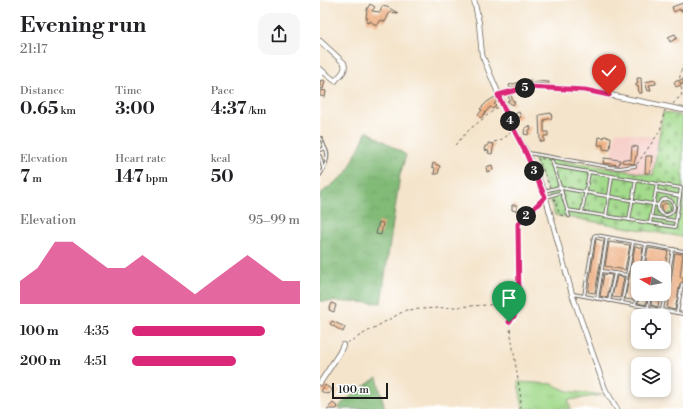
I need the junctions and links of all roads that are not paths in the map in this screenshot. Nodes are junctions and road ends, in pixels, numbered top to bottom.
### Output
1 (474, 0) edge
2 (320, 41) edge
3 (320, 69) edge
4 (320, 78) edge
5 (498, 95) junction
6 (683, 110) edge
7 (321, 138) edge
8 (325, 148) junction
9 (320, 150) edge
10 (526, 153) junction
11 (320, 156) edge
12 (552, 160) road end
13 (554, 166) junction
14 (635, 166) road end
15 (323, 169) junction
16 (589, 172) junction
17 (320, 176) edge
18 (612, 176) junction
19 (636, 180) junction
20 (657, 184) junction
21 (560, 187) junction
22 (544, 191) junction
23 (656, 191) junction
24 (562, 192) junction
25 (586, 192) junction
26 (680, 196) junction
27 (545, 197) junction
28 (609, 197) junction
29 (632, 201) junction
30 (654, 205) junction
31 (658, 205) junction
32 (675, 208) junction
33 (678, 208) junction
34 (567, 210) junction
35 (582, 212) junction
36 (569, 216) road end
37 (606, 216) junction
38 (652, 217) junction
39 (629, 220) junction
40 (676, 221) junction
41 (650, 223) junction
42 (607, 237) junction
43 (633, 242) junction
44 (646, 244) junction
45 (673, 249) junction
46 (683, 250) edge
47 (643, 261) edge
48 (670, 261) edge
49 (602, 271) junction
50 (615, 273) junction
51 (627, 275) junction
52 (682, 284) dead end
53 (572, 294) junction
54 (584, 296) junction
55 (596, 299) junction
56 (609, 301) junction
57 (636, 301) edge
58 (649, 301) edge
59 (622, 303) junction
60 (635, 306) junction
61 (648, 308) junction
62 (655, 309) edge
63 (671, 312) edge
64 (677, 313) junction
65 (683, 314) edge
66 (343, 345) road end
67 (320, 383) edge
68 (617, 409) edge

1 - 5 street
2 - 3 street
3 - 4 street
5 - 6 street
5 - 10 street
7 - 8 lane
8 - 9 lane
8 - 15 lane
10 - 14 lane
10 - 22 street
11 - 15 lane
12 - 13 lane
13 - 16 lane
13 - 21 lane
15 - 17 lane
16 - 18 lane
16 - 25 lane
18 - 19 lane
18 - 28 lane
19 - 20 lane
19 - 29 lane
20 - 23 lane
20 - 26 lane
21 - 22 lane
21 - 24 lane
21 - 25 lane
22 - 27 street
23 - 26 lane
23 - 30 lane
24 - 27 lane
24 - 34 lane
25 - 28 lane
25 - 35 lane
26 - 33 lane
27 - 53 street
28 - 29 lane
28 - 37 lane
29 - 30 lane
29 - 39 lane
30 - 31 lane
30 - 38 lane
31 - 32 lane
31 - 32 lane
32 - 33 lane
33 - 40 lane
34 - 35 lane
34 - 36 lane
35 - 37 lane
37 - 39 lane
38 - 40 lane
38 - 41 lane
39 - 41 lane
40 - 41 lane
42 - 43 lane
42 - 49 lane
42 - 54 lane
43 - 44 lane
43 - 51 lane
44 - 45 lane
44 - 47 lane
45 - 46 lane
45 - 48 lane
49 - 50 lane
49 - 55 lane
50 - 51 lane
50 - 56 lane
51 - 59 lane
52 - 64 lane
53 - 54 lane
53 - 68 street
54 - 55 lane
55 - 56 lane
56 - 59 lane
57 - 60 lane
58 - 61 lane
59 - 60 lane
60 - 61 lane
61 - 62 lane
63 - 64 lane
64 - 65 lane
66 - 67 street

